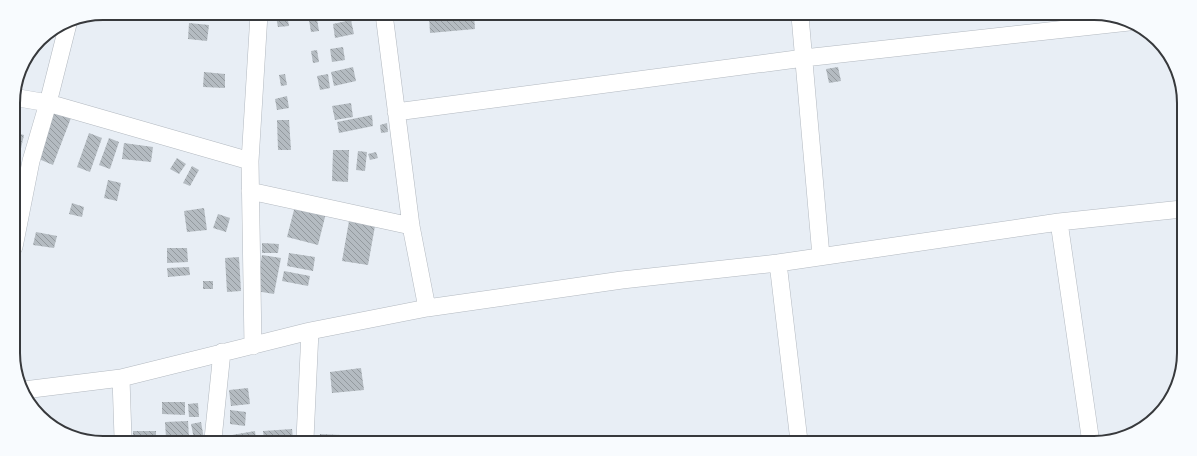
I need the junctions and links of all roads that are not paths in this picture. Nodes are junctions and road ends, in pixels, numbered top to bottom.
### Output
1 (259, 20) edge
2 (385, 20) edge
3 (800, 20) edge
4 (1117, 23) edge
5 (66, 29) edge
6 (804, 58) junction
7 (20, 98) edge
8 (48, 103) junction
9 (396, 112) junction
10 (250, 161) junction
11 (250, 191) junction
12 (1177, 210) edge
13 (20, 217) edge
14 (1059, 222) junction
15 (411, 226) junction
16 (821, 256) junction
17 (778, 263) junction
18 (426, 308) junction
19 (310, 331) junction
20 (253, 346) junction
21 (222, 352) junction
22 (121, 378) junction
23 (29, 389) edge
24 (123, 436) edge
25 (213, 436) edge
26 (305, 436) edge
27 (799, 436) edge
28 (1090, 436) edge

1 - 10 street
2 - 9 street
3 - 6 street
4 - 6 street
5 - 8 street
6 - 9 street
6 - 16 street
7 - 8 street
8 - 10 street
8 - 13 street
9 - 15 street
10 - 11 street
11 - 15 street
11 - 20 street
12 - 14 street
14 - 16 street
14 - 28 street
15 - 18 street
16 - 17 street
17 - 18 street
17 - 27 street
18 - 19 street
19 - 20 street
19 - 26 street
20 - 21 street
21 - 22 street
21 - 25 street
22 - 23 street
22 - 24 street

